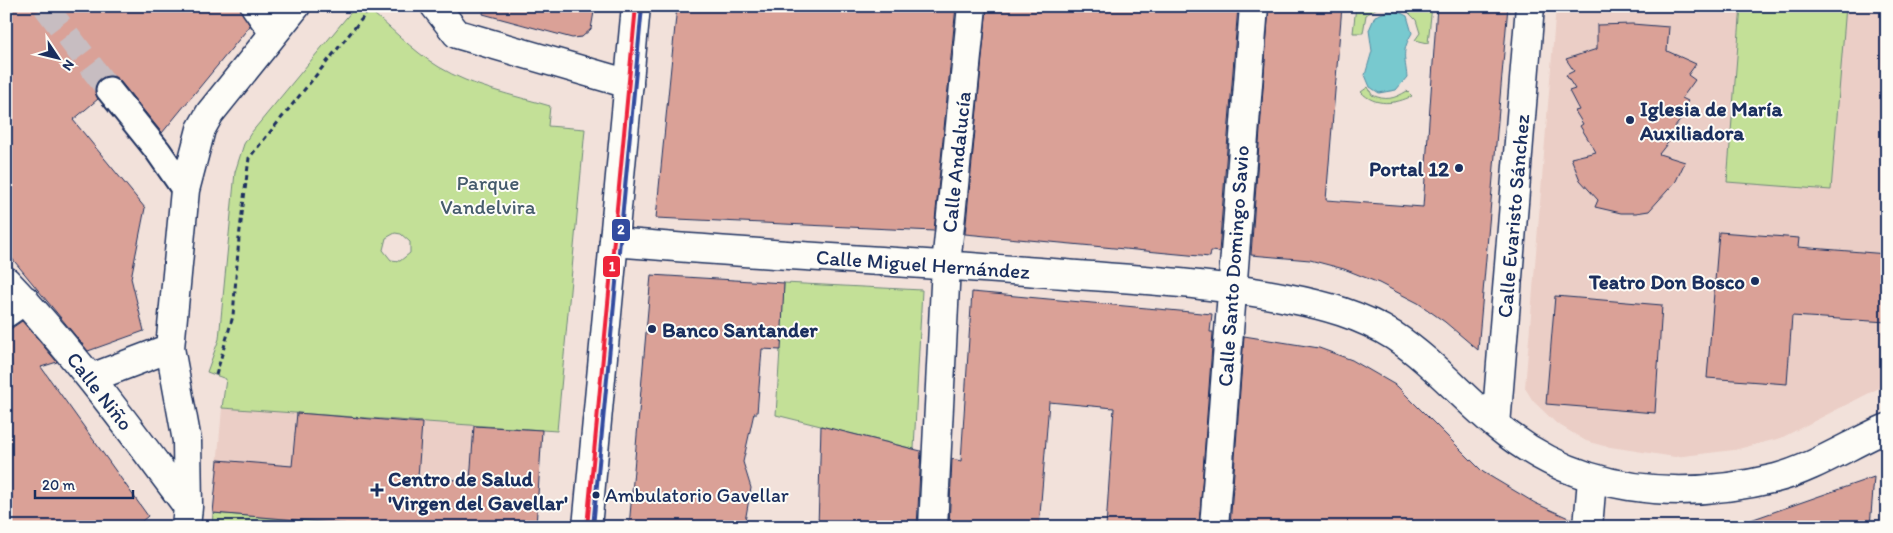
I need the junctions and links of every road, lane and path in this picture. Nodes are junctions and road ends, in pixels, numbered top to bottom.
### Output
1 (255, 6) edge
2 (296, 6) edge
3 (435, 6) edge
4 (636, 6) edge
5 (972, 6) edge
6 (1254, 6) edge
7 (1530, 6) edge
8 (369, 10) dead end
9 (274, 33) junction
10 (629, 84) junction
11 (108, 90) tunnel mouth
12 (185, 190) junction
13 (614, 242) junction
14 (946, 265) junction
15 (6, 281) edge
16 (1231, 288) junction
17 (16, 307) edge
18 (170, 348) junction
19 (216, 375) dead end
20 (91, 378) junction
21 (1496, 425) junction
22 (1887, 428) edge
23 (1592, 479) junction
24 (187, 517) edge
25 (587, 527) edge
26 (933, 527) edge
27 (1214, 527) edge
28 (1588, 527) edge

1 - 9 street
2 - 9 street
3 - 10 street
4 - 10 street
5 - 14 street, Calle Andalucía
6 - 16 street, Calle Santo Domingo Savio
7 - 21 street, Calle Evaristo Sánchez
8 - 19 path
9 - 12 street
10 - 13 street
11 - 12 street
12 - 18 street
13 - 14 street, Calle Miguel Hernández
13 - 25 street
14 - 16 street, Calle Miguel Hernández
14 - 26 street, Calle Andalucía
15 - 17 street, Calle Niño
16 - 21 street, Calle Miguel Hernández
16 - 27 street, Calle Santo Domingo Savio
17 - 20 street, Calle Niño
18 - 20 street
18 - 24 street
20 - 24 street, Calle Niño
21 - 23 street, Calle Miguel Hernández
22 - 23 street, Calle Miguel Hernández
23 - 28 street

